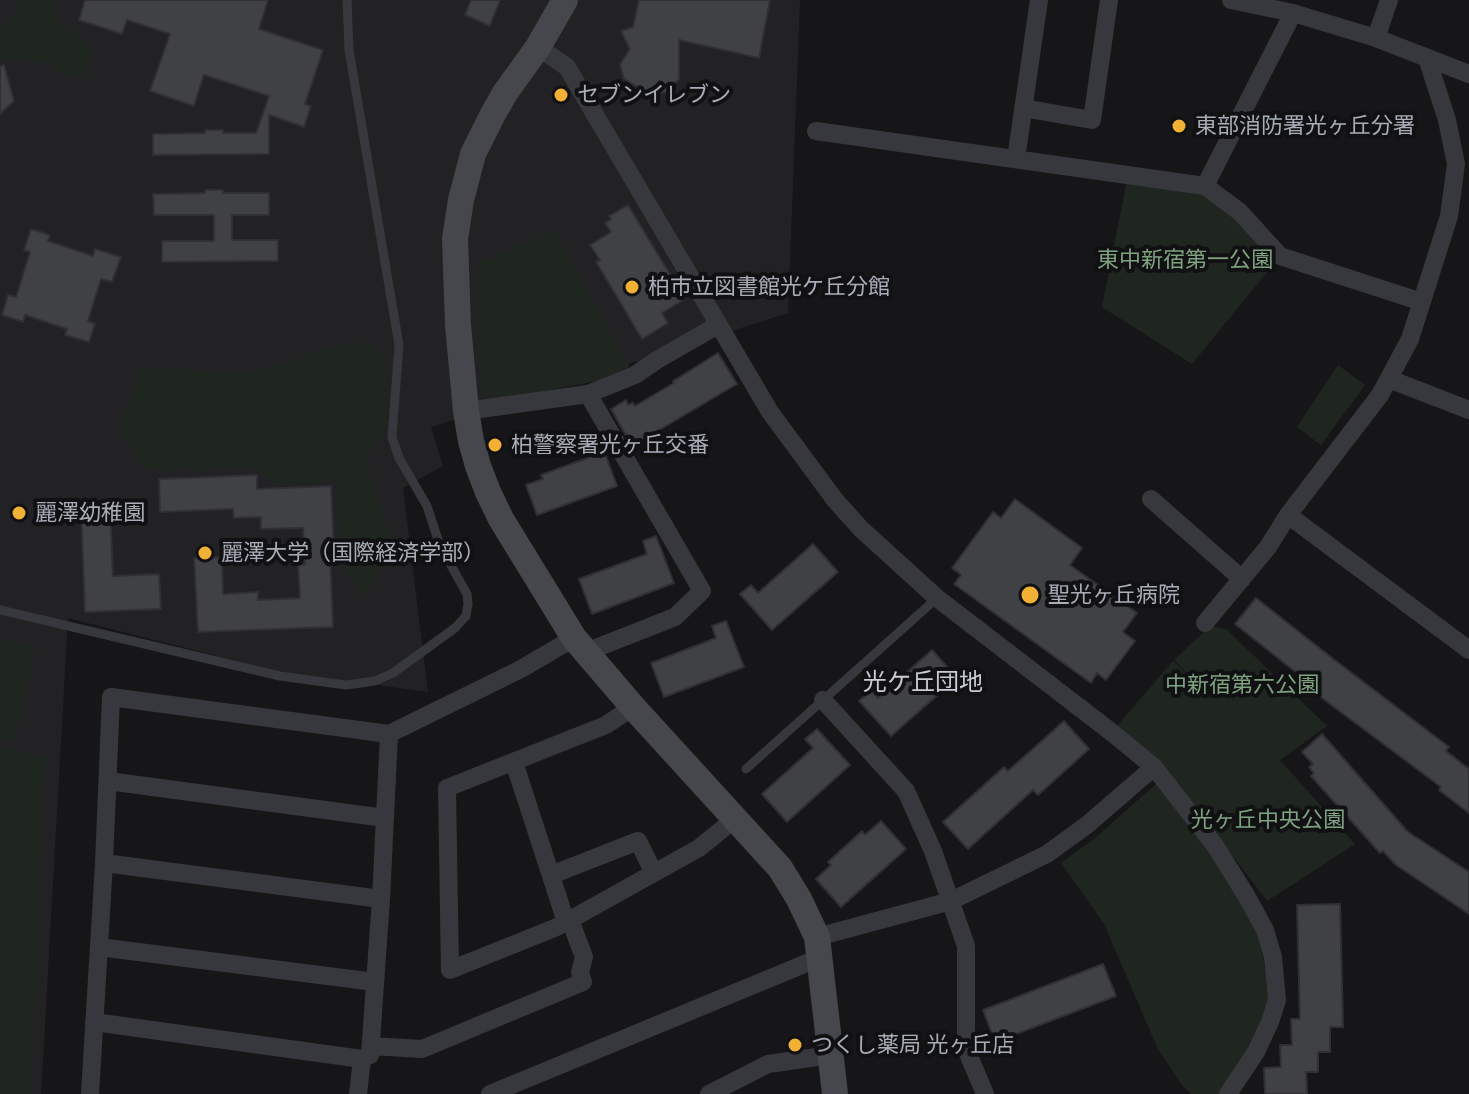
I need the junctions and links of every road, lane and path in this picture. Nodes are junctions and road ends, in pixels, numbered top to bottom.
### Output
1 (347, 0) edge
2 (565, 0) edge
3 (1039, 0) edge
4 (1109, 0) edge
5 (1231, 0) edge
6 (1389, 0) edge
7 (1293, 13) junction
8 (1376, 38) junction
9 (538, 47) junction
10 (1427, 58) junction
11 (1469, 74) edge
12 (1023, 108) junction
13 (816, 131) dead end
14 (1016, 159) junction
15 (1205, 186) junction
16 (1422, 302) junction
17 (718, 325) junction
18 (1389, 379) junction
19 (588, 394) junction
20 (1469, 410) edge
21 (466, 411) junction
22 (1151, 499) dead end
23 (1288, 515) junction
24 (1242, 579) junction
25 (937, 598) junction
26 (0, 610) edge
27 (1205, 623) dead end
28 (580, 645) junction
29 (1469, 650) edge
30 (823, 700) junction
31 (633, 707) junction
32 (389, 734) junction
33 (514, 762) junction
34 (1154, 767) junction
35 (746, 769) dead end
36 (108, 781) junction
37 (385, 818) junction
38 (736, 818) junction
39 (104, 863) junction
40 (654, 873) junction
41 (551, 875) junction
42 (381, 899) junction
43 (951, 901) junction
44 (568, 921) junction
45 (99, 947) junction
46 (818, 947) junction
47 (375, 982) junction
48 (94, 1022) junction
49 (366, 1052) junction
50 (831, 1055) junction
51 (501, 1092) edge
52 (90, 1094) edge
53 (358, 1094) edge
54 (709, 1094) edge
55 (835, 1094) edge
56 (985, 1094) edge
57 (1228, 1094) edge

1 - 26 lane
2 - 9 street
3 - 12 street
4 - 12 street
5 - 7 street
6 - 8 street
7 - 8 street
7 - 15 street
8 - 10 street
9 - 17 street
9 - 21 street
10 - 11 street
10 - 16 street
12 - 14 street
13 - 14 street
14 - 15 street
15 - 16 street
16 - 18 street
17 - 19 street
17 - 25 street
18 - 20 street
18 - 23 street
19 - 21 street
19 - 28 street
21 - 28 street
22 - 24 street
23 - 24 street
23 - 29 street
24 - 27 street
25 - 30 lane
25 - 34 street
28 - 31 street
28 - 32 street
30 - 35 lane
30 - 43 street
31 - 33 street
31 - 38 street
32 - 36 street
32 - 37 street
33 - 41 street
33 - 44 street
34 - 43 street
34 - 57 street
36 - 37 street
36 - 39 street
37 - 42 street
38 - 40 street
38 - 46 street
39 - 42 street
39 - 45 street
40 - 41 street
40 - 44 street
41 - 44 street
42 - 47 street
43 - 46 street
43 - 56 street
44 - 49 street
45 - 47 street
45 - 48 street
46 - 50 street
46 - 51 street
47 - 49 street
48 - 49 street
48 - 52 street
49 - 53 street
50 - 54 street
50 - 55 street

